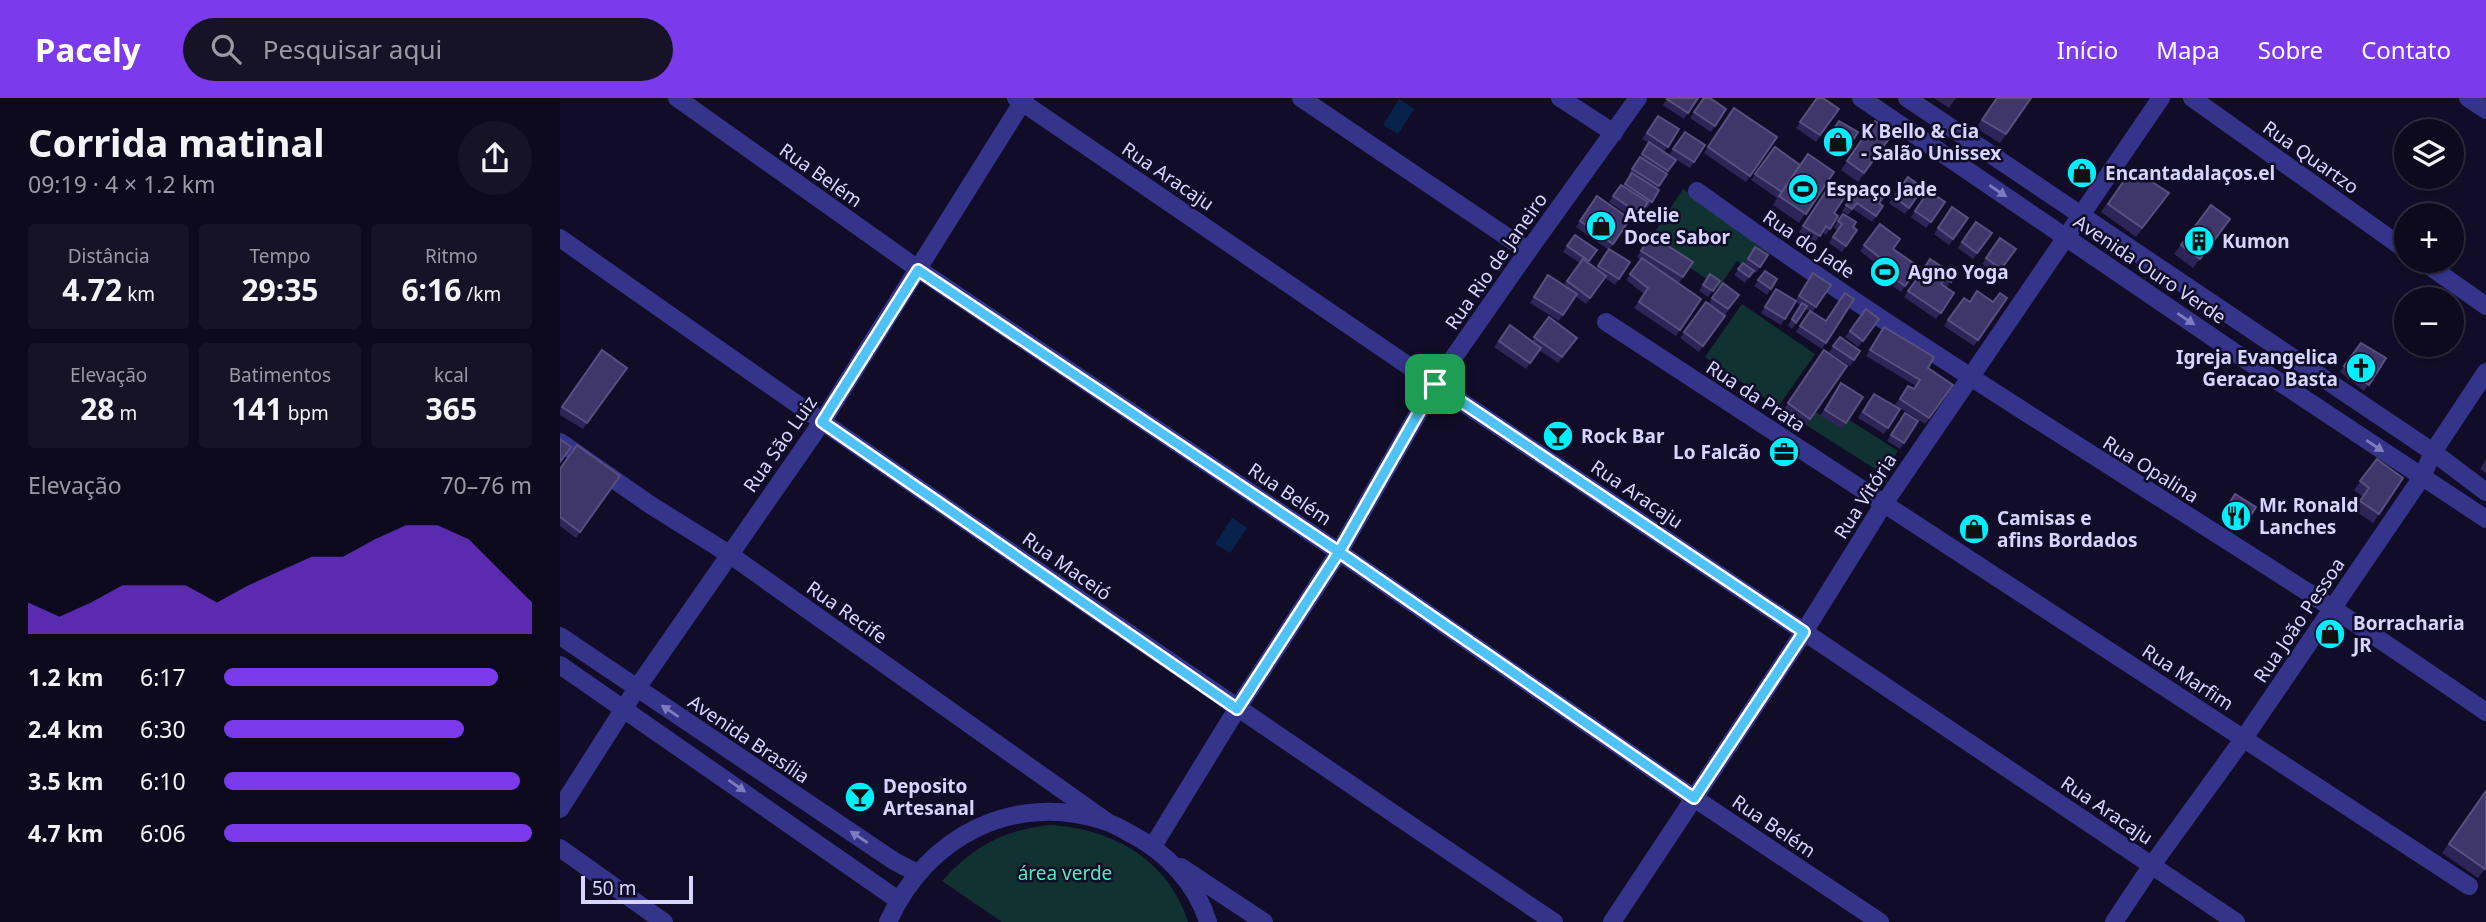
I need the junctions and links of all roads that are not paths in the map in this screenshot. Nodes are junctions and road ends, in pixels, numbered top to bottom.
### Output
1 (677, 98) edge
2 (1301, 98) edge
3 (1560, 98) edge
4 (1638, 98) edge
5 (1861, 98) edge
6 (1907, 98) edge
7 (2161, 98) edge
8 (2192, 98) edge
9 (2468, 98) edge
10 (1021, 99) edge
11 (2486, 110) edge
12 (1614, 133) junction
13 (1697, 191) dead end
14 (2082, 216) junction
15 (560, 238) edge
16 (2067, 238) junction
17 (2394, 241) edge
18 (1528, 251) junction
19 (918, 270) junction
20 (2439, 273) edge
21 (2486, 306) edge
22 (1606, 322) dead end
23 (2486, 372) edge
24 (1969, 377) junction
25 (1435, 384) junction
26 (822, 422) junction
27 (560, 442) edge
28 (2433, 452) junction
29 (2422, 477) junction
30 (2486, 492) edge
31 (1884, 505) junction
32 (2486, 520) edge
33 (1339, 552) junction
34 (729, 554) junction
35 (2332, 608) junction
36 (1804, 632) junction
37 (560, 636) edge
38 (560, 665) edge
39 (637, 688) junction
40 (625, 708) junction
41 (1237, 709) junction
42 (2486, 712) edge
43 (2244, 738) junction
44 (1694, 798) junction
45 (560, 809) edge
46 (1106, 821) junction
47 (1153, 846) junction
48 (560, 848) edge
49 (1169, 859) junction
50 (2152, 865) junction
51 (917, 873) junction
52 (2469, 886) dead end
53 (898, 900) junction
54 (664, 922) edge
55 (888, 922) edge
56 (1208, 922) edge
57 (1264, 922) edge
58 (1555, 922) edge
59 (1612, 922) edge
60 (1881, 922) edge
61 (2114, 922) edge
62 (2236, 922) edge

1 - 19 street, Rua Belém
2 - 18 street
3 - 12 street
4 - 12 street, Rua Rio de Janeiro
5 -> 16 street, Avenida Ouro Verde
6 - 14 street, Avenida Ouro Verde
7 - 14 street, Rua Vitória
8 - 17 street, Rua Quartzo
9 - 11 street
10 - 19 street, Rua São Luiz
10 - 25 street, Rua Aracaju
12 - 18 street, Rua Rio de Janeiro
13 - 24 street, Rua do Jade
14 - 16 street, Rua Vitória
14 - 28 street, Avenida Ouro Verde
15 - 26 street, Rua Maceió
16 - 24 street, Rua Vitória
16 -> 29 street, Avenida Ouro Verde
18 - 25 street, Rua Rio de Janeiro
19 - 26 street, Rua São Luiz
19 - 33 street, Rua Belém
20 - 21 street
22 - 31 street, Rua da Prata
23 - 28 street, Rua João Pessoa
24 - 31 street, Rua Vitória
24 - 35 street, Rua Opalina
25 - 33 street, Rua Rio de Janeiro
25 - 36 street, Rua Aracaju
26 - 34 street, Rua São Luiz
26 - 41 street, Rua Maceió
27 - 34 street, Rua Recife
28 - 29 street, Rua João Pessoa
28 - 30 street, Avenida Ouro Verde
29 - 32 street, Avenida Ouro Verde
29 - 35 street, Rua João Pessoa
31 - 36 street, Rua Vitória
31 - 43 street, Rua Marfim
33 - 41 street, Rua Rio de Janeiro
33 - 44 street, Rua Belém
34 - 39 street, Rua São Luiz
34 - 46 street, Rua Recife
35 - 42 street, Rua Opalina
35 - 43 street, Rua João Pessoa
36 - 44 street, Rua Vitória
36 - 50 street, Rua Aracaju
37 - 39 street, Avenida Brasília
38 - 40 street
39 - 40 street, Rua São Luiz
51 -> 39 street, Avenida Brasília
40 - 45 street, Rua São Luiz
40 -> 53 street
41 - 47 street, Rua Rio de Janeiro
41 - 58 street, Rua Maceió
43 - 50 street, Rua João Pessoa
43 - 52 street, Rua Marfim
44 - 59 street, Rua Vitória
44 - 60 street, Rua Belém
46 - 47 street
46 - 51 street
47 - 49 street
48 - 54 street
49 - 56 street
49 - 57 street
50 - 61 street, Rua João Pessoa
50 - 62 street, Rua Aracaju
51 - 53 street
53 - 55 street

